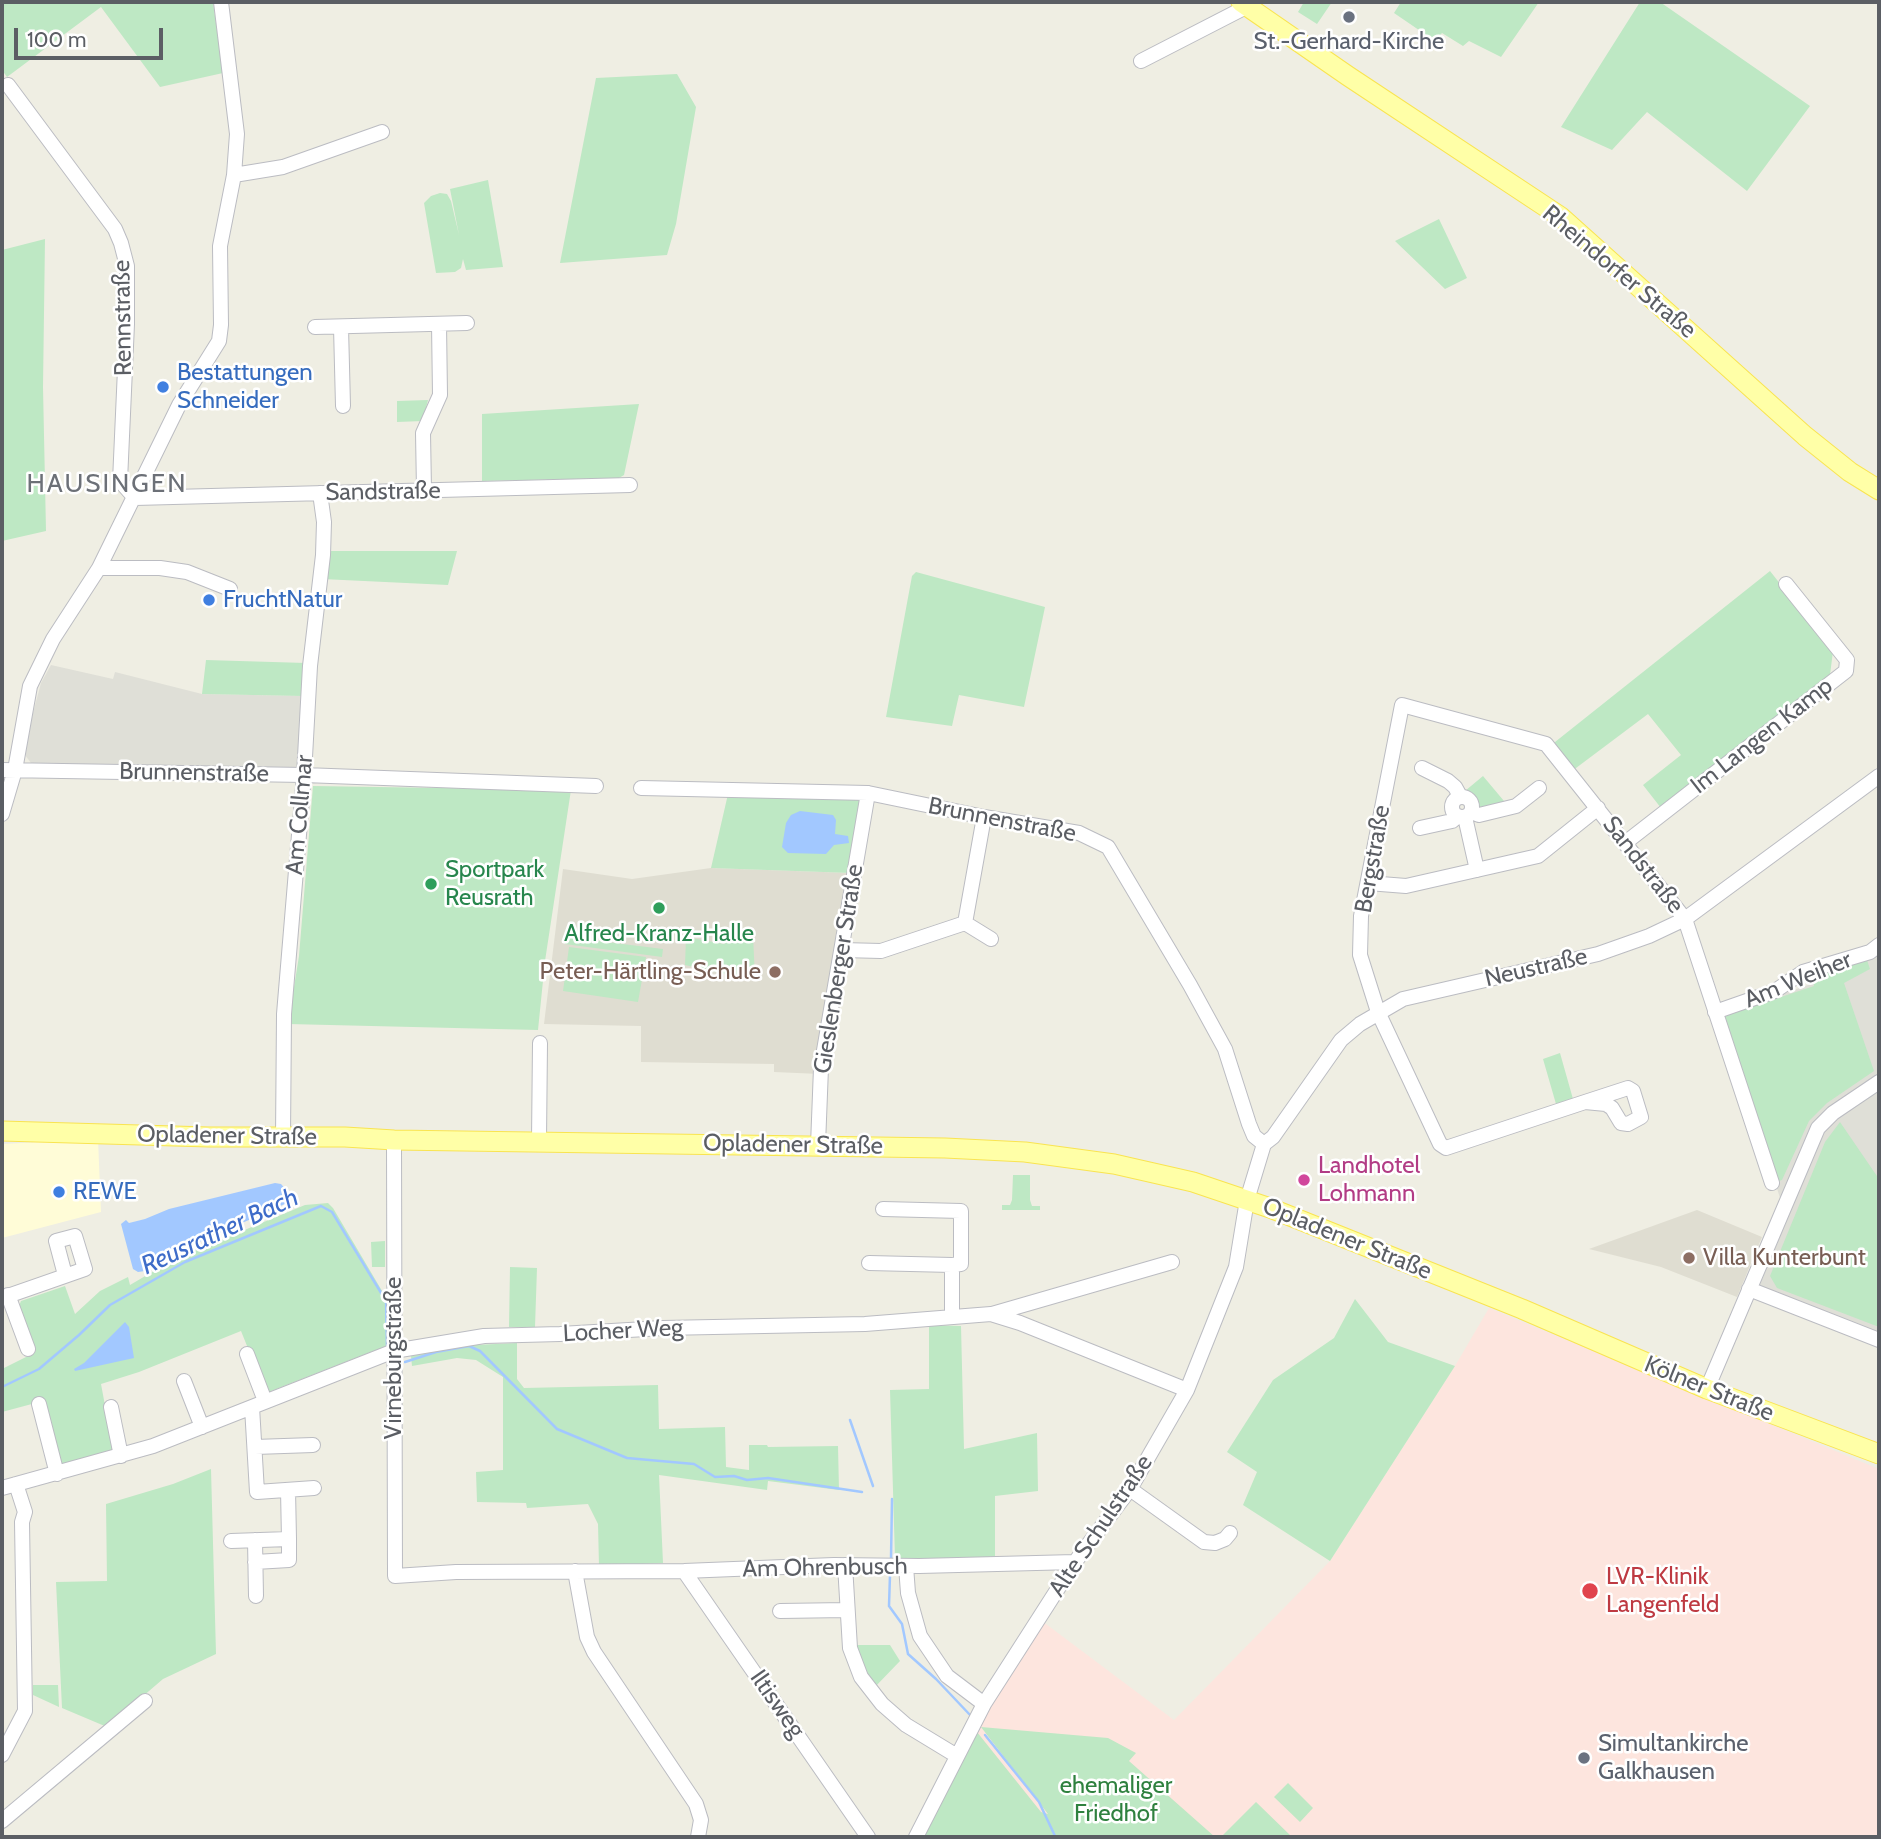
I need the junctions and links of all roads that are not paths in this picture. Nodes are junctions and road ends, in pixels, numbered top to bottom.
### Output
1 (220, 2) edge
2 (1245, 4) edge
3 (1141, 61) dead end
4 (8, 85) dead end
5 (382, 132) dead end
6 (234, 175) junction
7 (467, 323) dead end
8 (439, 324) junction
9 (315, 327) dead end
10 (341, 327) junction
11 (343, 407) dead end
12 (630, 485) dead end
13 (424, 490) junction
14 (1879, 490) edge
15 (320, 493) junction
16 (135, 498) junction
17 (99, 568) junction
18 (1786, 584) dead end
19 (230, 589) dead end
20 (1402, 705) joint
21 (1422, 768) dead end
22 (8, 770) edge
23 (304, 775) junction
24 (1879, 776) edge
25 (596, 786) dead end
26 (641, 788) dead end
27 (1539, 789) dead end
28 (868, 793) junction
29 (1598, 808) junction
30 (2, 814) edge
31 (1465, 815) junction
32 (984, 817) junction
33 (1420, 828) dead end
34 (1625, 843) junction
35 (1477, 870) junction
36 (1368, 883) junction
37 (1685, 919) junction
38 (965, 923) junction
39 (991, 939) dead end
40 (1879, 945) edge
41 (842, 950) junction
42 (1378, 1012) junction
43 (1715, 1013) junction
44 (540, 1043) dead end
45 (1879, 1082) edge
46 (1585, 1102) dead end
47 (2, 1131) edge
48 (283, 1137) junction
49 (394, 1140) junction
50 (539, 1140) junction
51 (1264, 1144) junction
52 (818, 1145) junction
53 (1772, 1183) dead end
54 (1247, 1200) junction
55 (883, 1209) dead end
56 (1172, 1262) dead end
57 (869, 1263) dead end
58 (952, 1265) junction
59 (65, 1275) dead end
60 (1749, 1289) junction
61 (5, 1296) edge
62 (991, 1314) junction
63 (952, 1317) junction
64 (1556, 1323) joint
65 (1879, 1340) edge
66 (28, 1349) dead end
67 (394, 1351) junction
68 (247, 1354) dead end
69 (184, 1381) dead end
70 (1707, 1389) junction
71 (1187, 1390) junction
72 (39, 1404) dead end
73 (259, 1404) junction
74 (111, 1407) dead end
75 (202, 1427) junction
76 (313, 1445) dead end
77 (255, 1447) junction
78 (1874, 1455) edge
79 (121, 1456) junction
80 (57, 1474) junction
81 (9, 1486) edge
82 (314, 1488) dead end
83 (1130, 1489) junction
84 (288, 1490) junction
85 (1230, 1534) dead end
86 (289, 1539) junction
87 (255, 1540) junction
88 (231, 1541) dead end
89 (255, 1562) junction
90 (1074, 1562) junction
91 (845, 1565) junction
92 (906, 1566) junction
93 (575, 1571) junction
94 (684, 1571) junction
95 (395, 1576) joint
96 (256, 1595) dead end
97 (846, 1609) junction
98 (780, 1611) dead end
99 (145, 1701) dead end
100 (984, 1704) junction
101 (2, 1755) edge
102 (957, 1756) junction
103 (2, 1821) edge
104 (698, 1837) edge
105 (868, 1837) edge
106 (916, 1837) edge

1 - 6 street
2 - 3 street
2 - 14 main road, Rheindorfer Straße
4 - 16 street, Rennstraße
5 - 6 street
6 - 16 street
7 - 8 street
8 - 10 street
8 - 13 street
9 - 10 street
10 - 11 street
12 - 13 street, Sandstraße
13 - 15 street, Sandstraße
15 - 16 street, Sandstraße
15 - 23 street, Am Collmar
16 - 17 street
17 - 19 street
17 - 22 street
18 - 34 street, Im Langen Kamp
20 - 29 street, Sandstraße
20 - 36 street, Bergstraße
21 - 31 street
22 - 23 street, Brunnenstraße
22 - 30 street
23 - 25 street, Brunnenstraße
23 - 48 street, Am Collmar
24 - 37 street, Neustraße
26 - 28 street, Brunnenstraße
27 - 31 street
28 - 32 street, Brunnenstraße
28 - 41 street, Gieslenberger Straße
29 - 34 street, Sandstraße
29 - 35 street
31 - 33 street
31 - 35 street
32 - 38 street
32 - 51 street, Brunnenstraße
34 - 37 street, Sandstraße
35 - 36 street
36 - 42 street, Bergstraße
37 - 42 street, Neustraße
37 - 43 street, Sandstraße
38 - 39 street
38 - 41 street
40 - 43 street, Am Weiher
41 - 52 street, Gieslenberger Straße
42 - 46 street, Bergstraße
42 - 51 street, Neustraße
43 - 53 street, Sandstraße
44 - 50 street
45 - 60 street
47 - 48 main road, Opladener Straße
48 - 49 main road, Opladener Straße
49 - 50 main road, Opladener Straße
49 - 67 street, Virneburgstraße
50 - 52 main road, Opladener Straße
51 - 54 street, Neustraße
52 - 54 main road, Opladener Straße
54 - 64 main road, Opladener Straße
54 - 71 street, Alte Schulstraße
55 - 58 street
56 - 62 street, Locher Weg
57 - 58 street
58 - 63 street
59 - 61 street
60 - 65 street
60 - 70 street
61 - 66 street
62 - 63 street, Locher Weg
62 - 71 street, Locher Weg
63 - 67 street, Locher Weg
64 - 70 main road, Kölner Straße
67 - 73 street, Locher Weg
67 - 95 street, Virneburgstraße
68 - 73 street
69 - 75 street
70 - 78 main road, Kölner Straße
71 - 83 street, Alte Schulstraße
72 - 80 street
73 - 75 street, Locher Weg
73 - 77 street
74 - 79 street
75 - 79 street, Locher Weg
76 - 77 street
77 - 84 street
79 - 80 street, Locher Weg
80 - 81 street, Locher Weg
81 - 101 street
82 - 84 street
83 - 85 street
83 - 90 street, Alte Schulstraße
84 - 86 street
86 - 87 street
86 - 89 street
87 - 88 street
87 - 89 street
89 - 96 street
90 - 92 street, Am Ohrenbusch
90 - 100 street, Alte Schulstraße
91 - 92 street, Am Ohrenbusch
91 - 94 street, Am Ohrenbusch
91 - 97 street
92 - 100 street
93 - 94 street, Am Ohrenbusch
93 - 95 street, Am Ohrenbusch
93 - 104 street
94 - 105 street, Iltisweg
97 - 98 street
97 - 102 street
99 - 103 street
100 - 102 street, Alte Schulstraße
102 - 106 street, Alte Schulstraße

